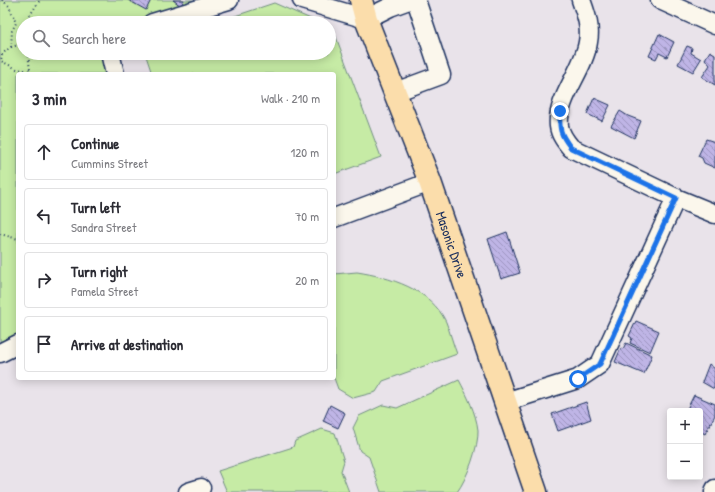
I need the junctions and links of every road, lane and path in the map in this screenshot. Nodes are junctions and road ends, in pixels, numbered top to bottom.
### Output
1 (2, 0) edge
2 (40, 0) edge
3 (229, 0) edge
4 (302, 0) edge
5 (409, 0) edge
6 (416, 0) edge
7 (581, 0) edge
8 (660, 0) edge
9 (364, 9) edge
10 (30, 16) edge
11 (175, 16) edge
12 (715, 25) edge
13 (16, 46) edge
14 (11, 47) junction
15 (29, 60) edge
16 (112, 60) edge
17 (28, 72) edge
18 (31, 72) edge
19 (115, 72) edge
20 (395, 92) junction
21 (430, 182) junction
22 (676, 198) junction
23 (715, 214) edge
24 (336, 217) edge
25 (0, 234) edge
26 (16, 238) edge
27 (16, 345) edge
28 (0, 353) edge
29 (505, 402) junction
30 (536, 492) edge

1 - 14 path
2 - 10 path
3 - 11 street
4 - 9 street
5 - 9 street
6 - 20 street
7 - 22 street
8 - 12 street
9 - 20 main road, Masonic Drive
13 - 14 path
14 - 17 path
15 - 18 path
16 - 19 street
20 - 21 main road, Masonic Drive
21 - 24 street
21 - 29 main road, Masonic Drive
22 - 23 street
22 - 29 street
25 - 26 path
27 - 28 street
29 - 30 main road, Masonic Drive

